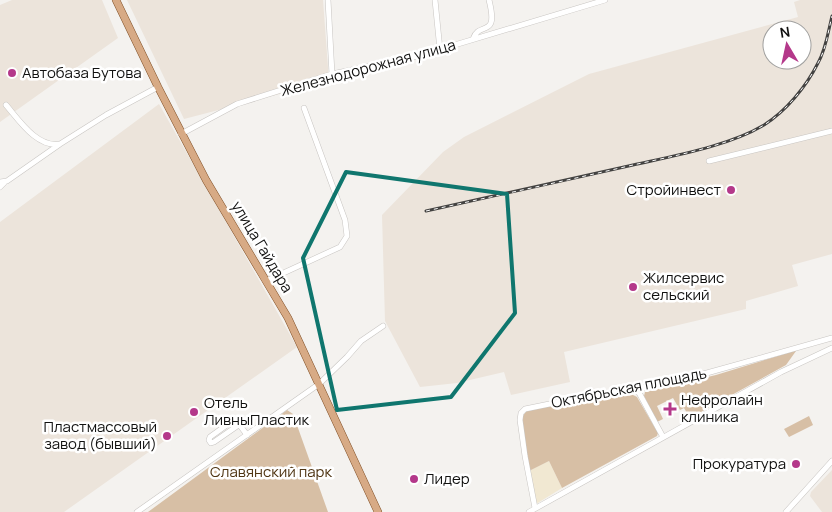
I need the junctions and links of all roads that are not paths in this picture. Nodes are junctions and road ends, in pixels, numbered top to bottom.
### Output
1 (116, 0) edge
2 (328, 0) edge
3 (436, 0) edge
4 (489, 0) edge
5 (605, 0) edge
6 (473, 39) junction
7 (440, 50) junction
8 (332, 74) junction
9 (158, 87) junction
10 (6, 105) dead end
11 (304, 108) dead end
12 (832, 132) edge
13 (181, 134) junction
14 (60, 144) junction
15 (709, 161) dead end
16 (3, 182) edge
17 (0, 187) edge
18 (266, 281) junction
19 (383, 326) dead end
20 (832, 338) edge
21 (832, 348) edge
22 (318, 384) junction
23 (637, 389) junction
24 (240, 424) junction
25 (247, 435) junction
26 (663, 437) junction
27 (832, 461) edge
28 (535, 508) junction
29 (137, 512) edge
30 (378, 512) edge
31 (529, 512) edge
32 (786, 512) edge

1 - 9 main road, улица Гайдара
2 - 8 street
3 - 7 street
4 - 6 street
5 - 6 street, Железнодорожная улица
6 - 7 street, Железнодорожная улица
7 - 8 street, Железнодорожная улица
8 - 13 street, Железнодорожная улица
9 - 13 main road, улица Гайдара
9 - 14 street
10 - 14 street
11 - 18 street
12 - 15 street
13 - 18 main road, улица Гайдара
14 - 16 street
16 - 17 street
18 - 22 main road, улица Гайдара
19 - 22 street
20 - 23 street, Октябрьская площадь
21 - 26 street
22 - 25 street
22 - 30 main road, улица Гайдара
23 - 26 street
23 - 28 street, Октябрьская площадь
24 - 24 street
24 - 25 street
25 - 29 street
26 - 28 street
27 - 32 street
28 - 31 street

